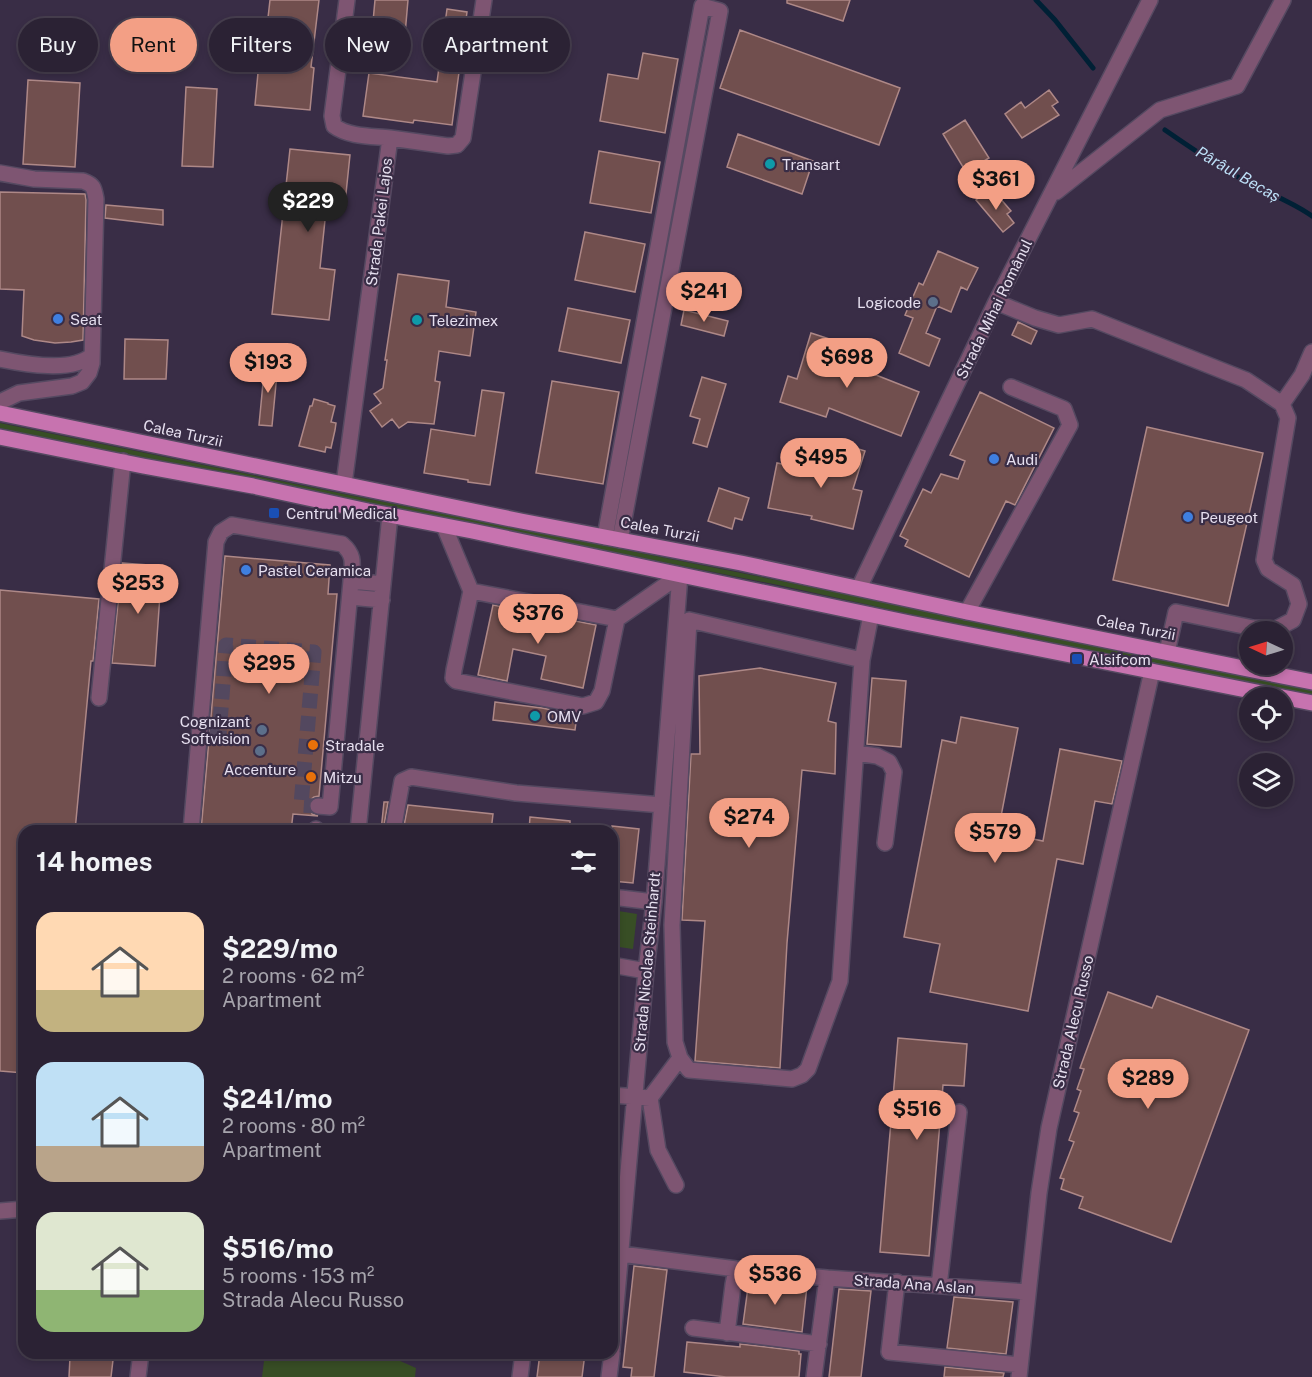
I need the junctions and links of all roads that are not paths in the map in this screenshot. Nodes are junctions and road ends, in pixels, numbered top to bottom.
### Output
1 (347, 0) edge
2 (484, 0) edge
3 (1150, 0) edge
4 (1283, 0) edge
5 (390, 138) junction
6 (0, 173) edge
7 (1051, 195) junction
8 (996, 302) junction
9 (1312, 351) edge
10 (92, 355) junction
11 (0, 359) edge
12 (1011, 387) dead end
13 (0, 402) edge
14 (1282, 404) junction
15 (0, 413) edge
16 (0, 436) edge
17 (123, 461) junction
18 (344, 484) junction
19 (390, 515) junction
20 (444, 525) junction
21 (612, 538) junction
22 (680, 575) junction
23 (351, 581) junction
24 (383, 584) junction
25 (859, 588) junction
26 (471, 591) junction
27 (350, 597) junction
28 (382, 600) junction
29 (967, 612) junction
30 (871, 615) junction
31 (617, 619) junction
32 (1167, 652) junction
33 (862, 660) junction
34 (1152, 671) junction
35 (1312, 682) edge
36 (99, 699) dead end
37 (1312, 703) edge
38 (855, 753) junction
39 (662, 805) junction
40 (318, 806) dead end
41 (192, 825) edge
42 (359, 825) edge
43 (394, 825) edge
44 (885, 843) dead end
45 (618, 898) edge
46 (654, 902) junction
47 (618, 966) edge
48 (646, 971) junction
49 (680, 1058) junction
50 (618, 1096) edge
51 (643, 1098) junction
52 (959, 1112) dead end
53 (676, 1185) dead end
54 (18, 1210) edge
55 (0, 1211) edge
56 (618, 1231) edge
57 (618, 1240) edge
58 (621, 1254) junction
59 (736, 1269) junction
60 (826, 1278) junction
61 (897, 1282) junction
62 (618, 1286) edge
63 (939, 1286) junction
64 (1028, 1292) junction
65 (693, 1328) dead end
66 (727, 1333) junction
67 (819, 1344) junction
68 (140, 1359) edge
69 (522, 1359) edge
70 (611, 1359) edge
71 (1019, 1371) edge
72 (138, 1377) edge
73 (520, 1377) edge
74 (609, 1377) edge
75 (814, 1377) edge

1 - 5 street
2 - 5 street, Strada Pakei Lajos
3 - 7 street, Strada Mihai Românul
4 - 7 street
5 - 18 street, Strada Pakei Lajos
6 - 10 street
7 - 8 street, Strada Mihai Românul
8 - 14 street
8 - 25 street, Strada Mihai Românul
9 - 14 street
10 - 11 street
10 - 13 street
12 - 29 street
14 - 32 street
15 - 18 main road, Calea Turzii
16 - 17 main road
17 - 19 main road
17 - 36 street
18 - 21 main road, Calea Turzii
19 - 20 main road
19 - 24 street
20 - 22 main road
20 - 26 street
21 - 21 street
21 - 25 main road, Calea Turzii
22 - 30 main road
22 - 31 street
22 - 39 street, Strada Nicolae Steinhardt
23 - 24 street
23 - 27 street
23 - 41 street
24 - 28 street
25 - 29 main road, Calea Turzii
26 - 31 street
26 - 31 street
27 - 28 street
27 - 40 street
28 - 42 street
29 - 32 main road, Calea Turzii
30 - 33 street
30 - 34 main road
32 - 35 main road, Calea Turzii
33 - 38 street
33 - 49 street
34 - 37 main road
34 - 64 street, Strada Alecu Russo
38 - 44 street
38 - 49 street
39 - 43 street
39 - 46 street, Strada Nicolae Steinhardt
45 - 46 street
46 - 48 street, Strada Nicolae Steinhardt
47 - 48 street
48 - 51 street, Strada Nicolae Steinhardt
49 - 51 street
50 - 51 street
51 - 53 street
51 - 56 street, Strada Nicolae Steinhardt
52 - 63 street
54 - 55 street
57 - 58 street, Strada Nicolae Steinhardt
58 - 59 street, Strada Ana Aslan
58 - 62 street, Strada Nicolae Steinhardt
59 - 60 street, Strada Ana Aslan
59 - 66 street
60 - 61 street, Strada Ana Aslan
60 - 67 street
61 - 63 street, Strada Ana Aslan
61 - 71 street
63 - 64 street, Strada Ana Aslan
64 - 71 street, Strada Alecu Russo
65 - 66 street
66 - 67 street
67 - 75 street
68 - 72 street
69 - 73 street
70 - 74 street, Strada Nicolae Steinhardt

